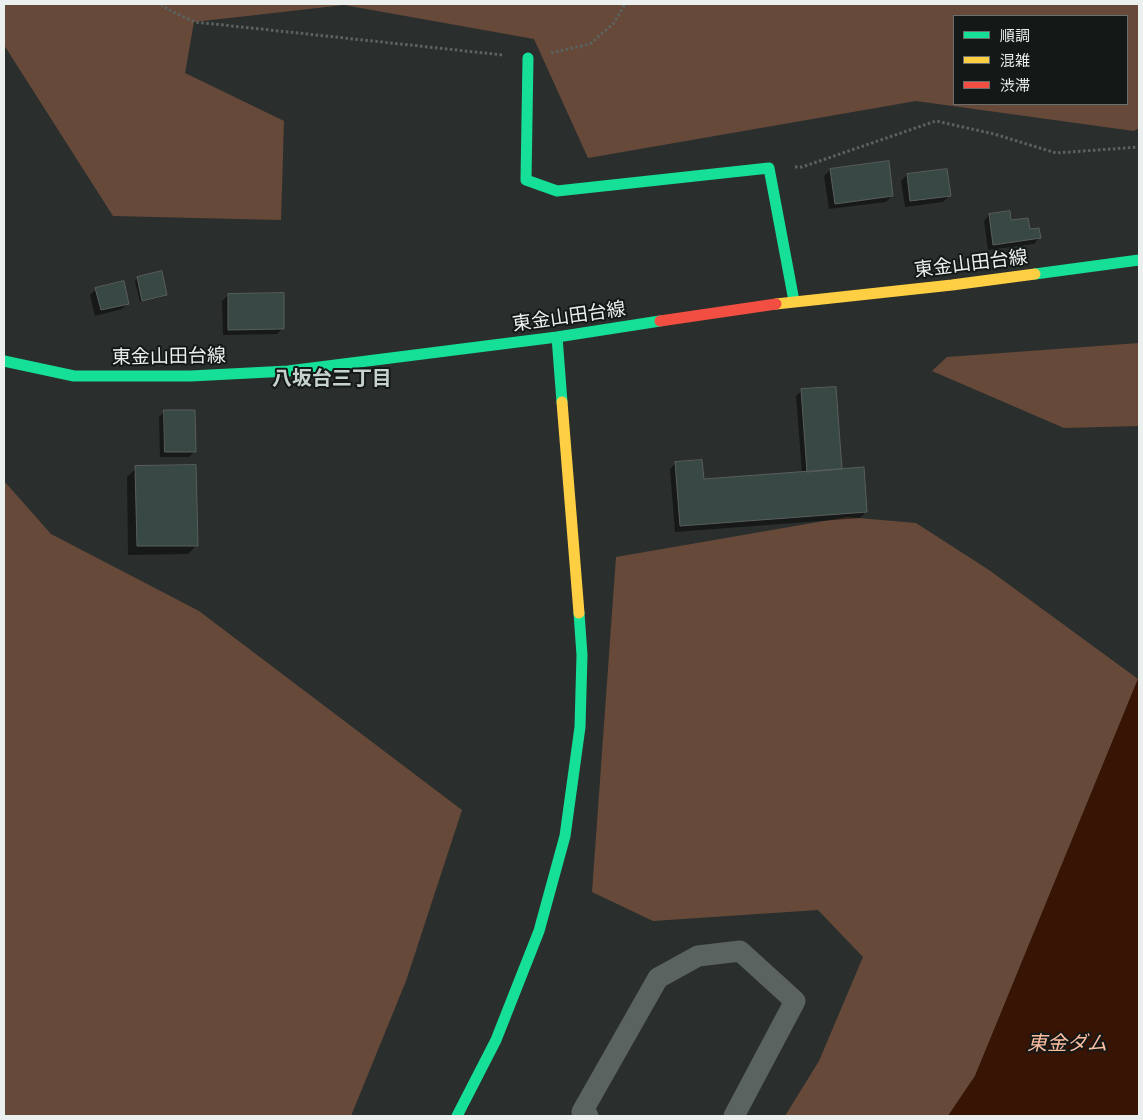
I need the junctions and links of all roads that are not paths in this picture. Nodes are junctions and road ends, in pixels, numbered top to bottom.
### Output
1 (528, 58) road end
2 (1139, 260) edge
3 (794, 301) junction
4 (557, 337) junction
5 (4, 361) edge
6 (583, 1115) edge
7 (457, 1116) edge
8 (734, 1116) edge

1 - 3 street
2 - 3 street, 東金山田台線
3 - 4 street, 東金山田台線
4 - 5 street, 東金山田台線
4 - 7 street
6 - 8 street

